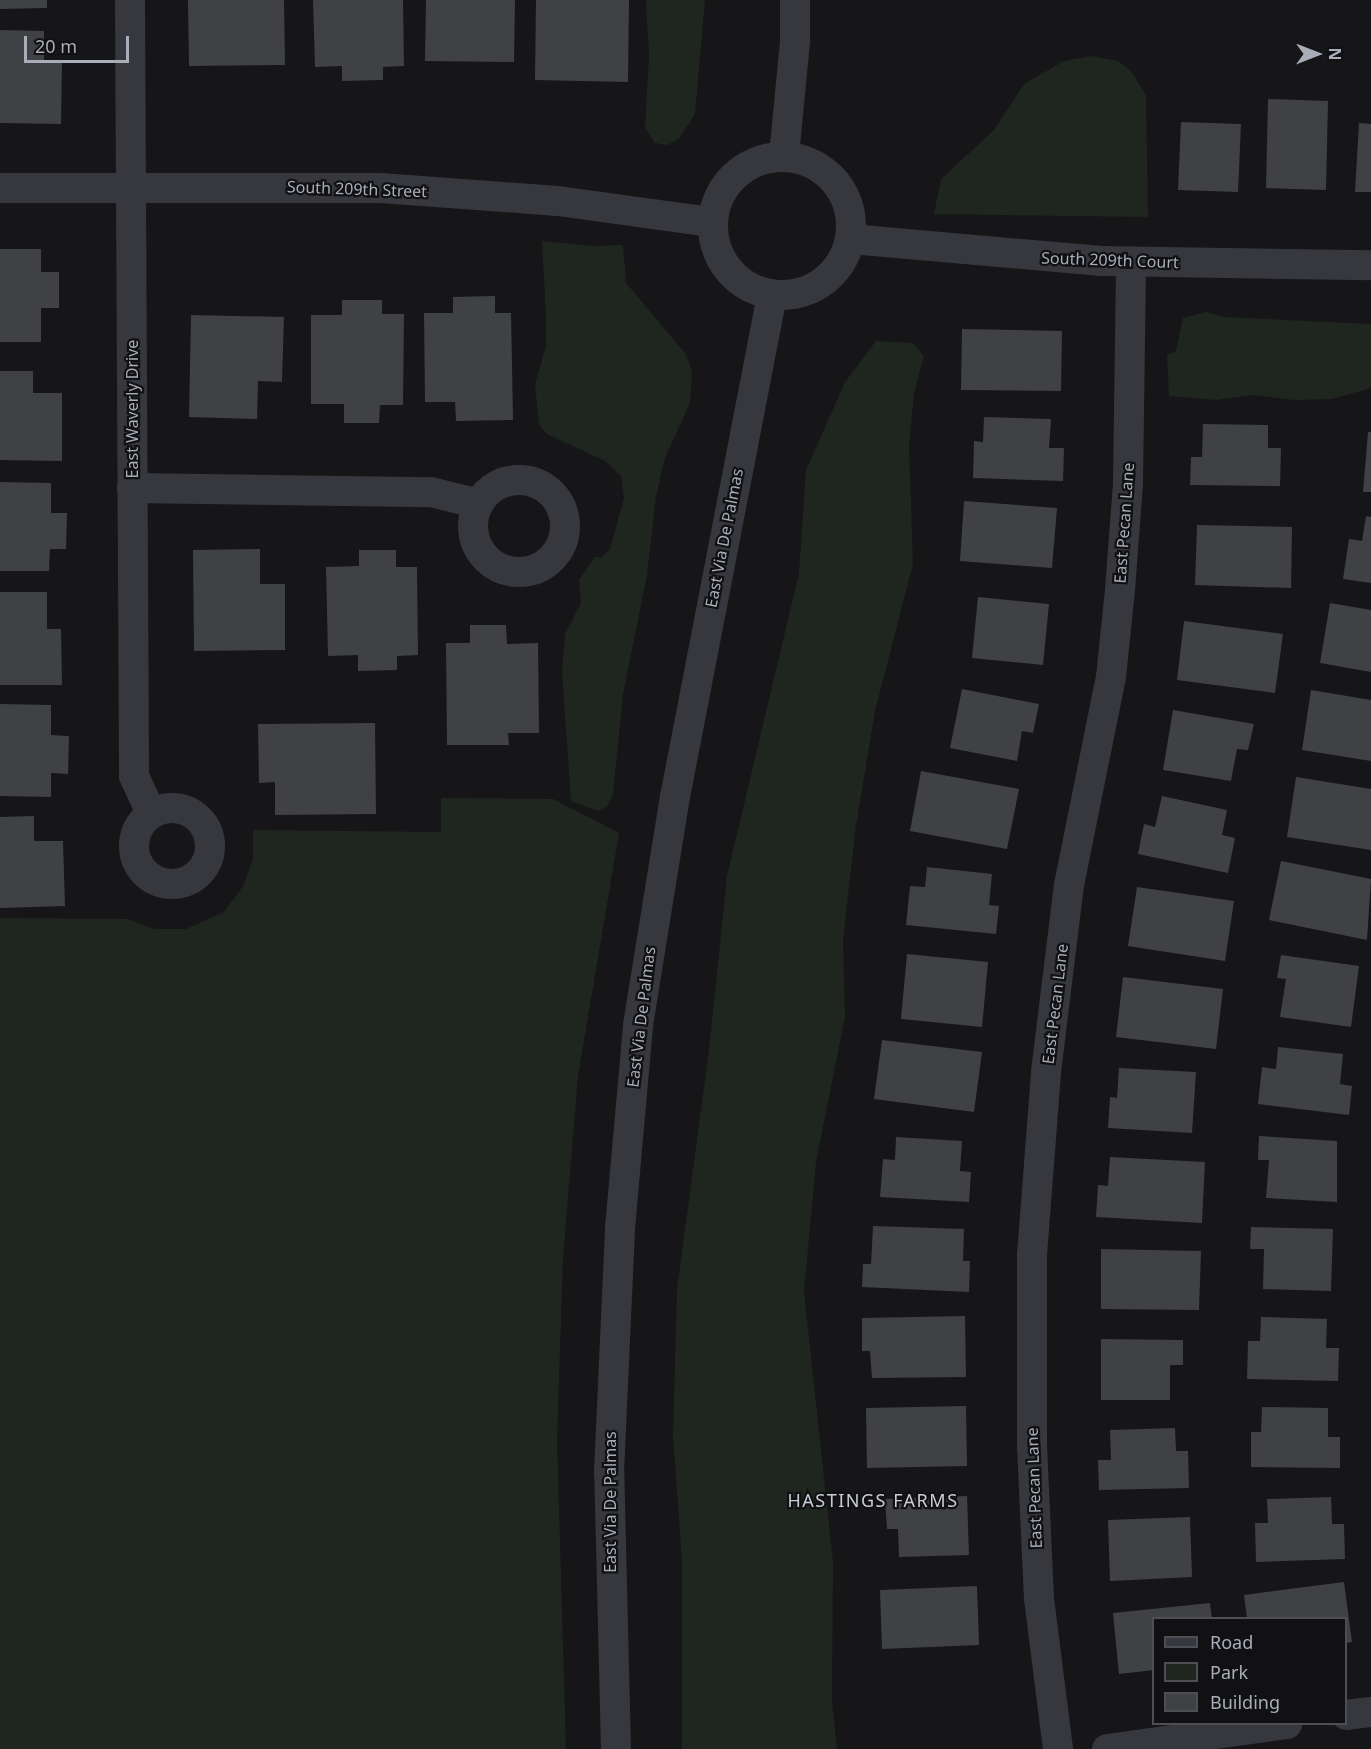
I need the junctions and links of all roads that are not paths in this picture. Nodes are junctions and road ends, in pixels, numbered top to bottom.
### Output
1 (130, 0) edge
2 (795, 0) edge
3 (784, 156) junction
4 (130, 187) junction
5 (0, 189) edge
6 (712, 222) junction
7 (850, 239) junction
8 (1131, 262) junction
9 (1371, 266) edge
10 (772, 295) junction
11 (132, 488) junction
12 (479, 504) dead end
13 (151, 813) dead end
14 (1371, 1712) edge
15 (1347, 1715) edge
16 (1280, 1725) edge
17 (616, 1749) edge
18 (1058, 1749) edge
19 (1107, 1749) edge

1 - 4 street, East Waverly Drive
2 - 3 street
3 - 6 street
3 - 7 street
4 - 5 street, South 209th Street
4 - 6 street, South 209th Street
4 - 11 street, East Waverly Drive
6 - 10 street
7 - 8 street, South 209th Court
7 - 10 street
8 - 9 street, South 209th Court
8 - 18 street, East Pecan Lane
10 - 17 street, East Via De Palmas
11 - 12 street
11 - 13 street, East Waverly Drive
14 - 15 street
16 - 19 street

